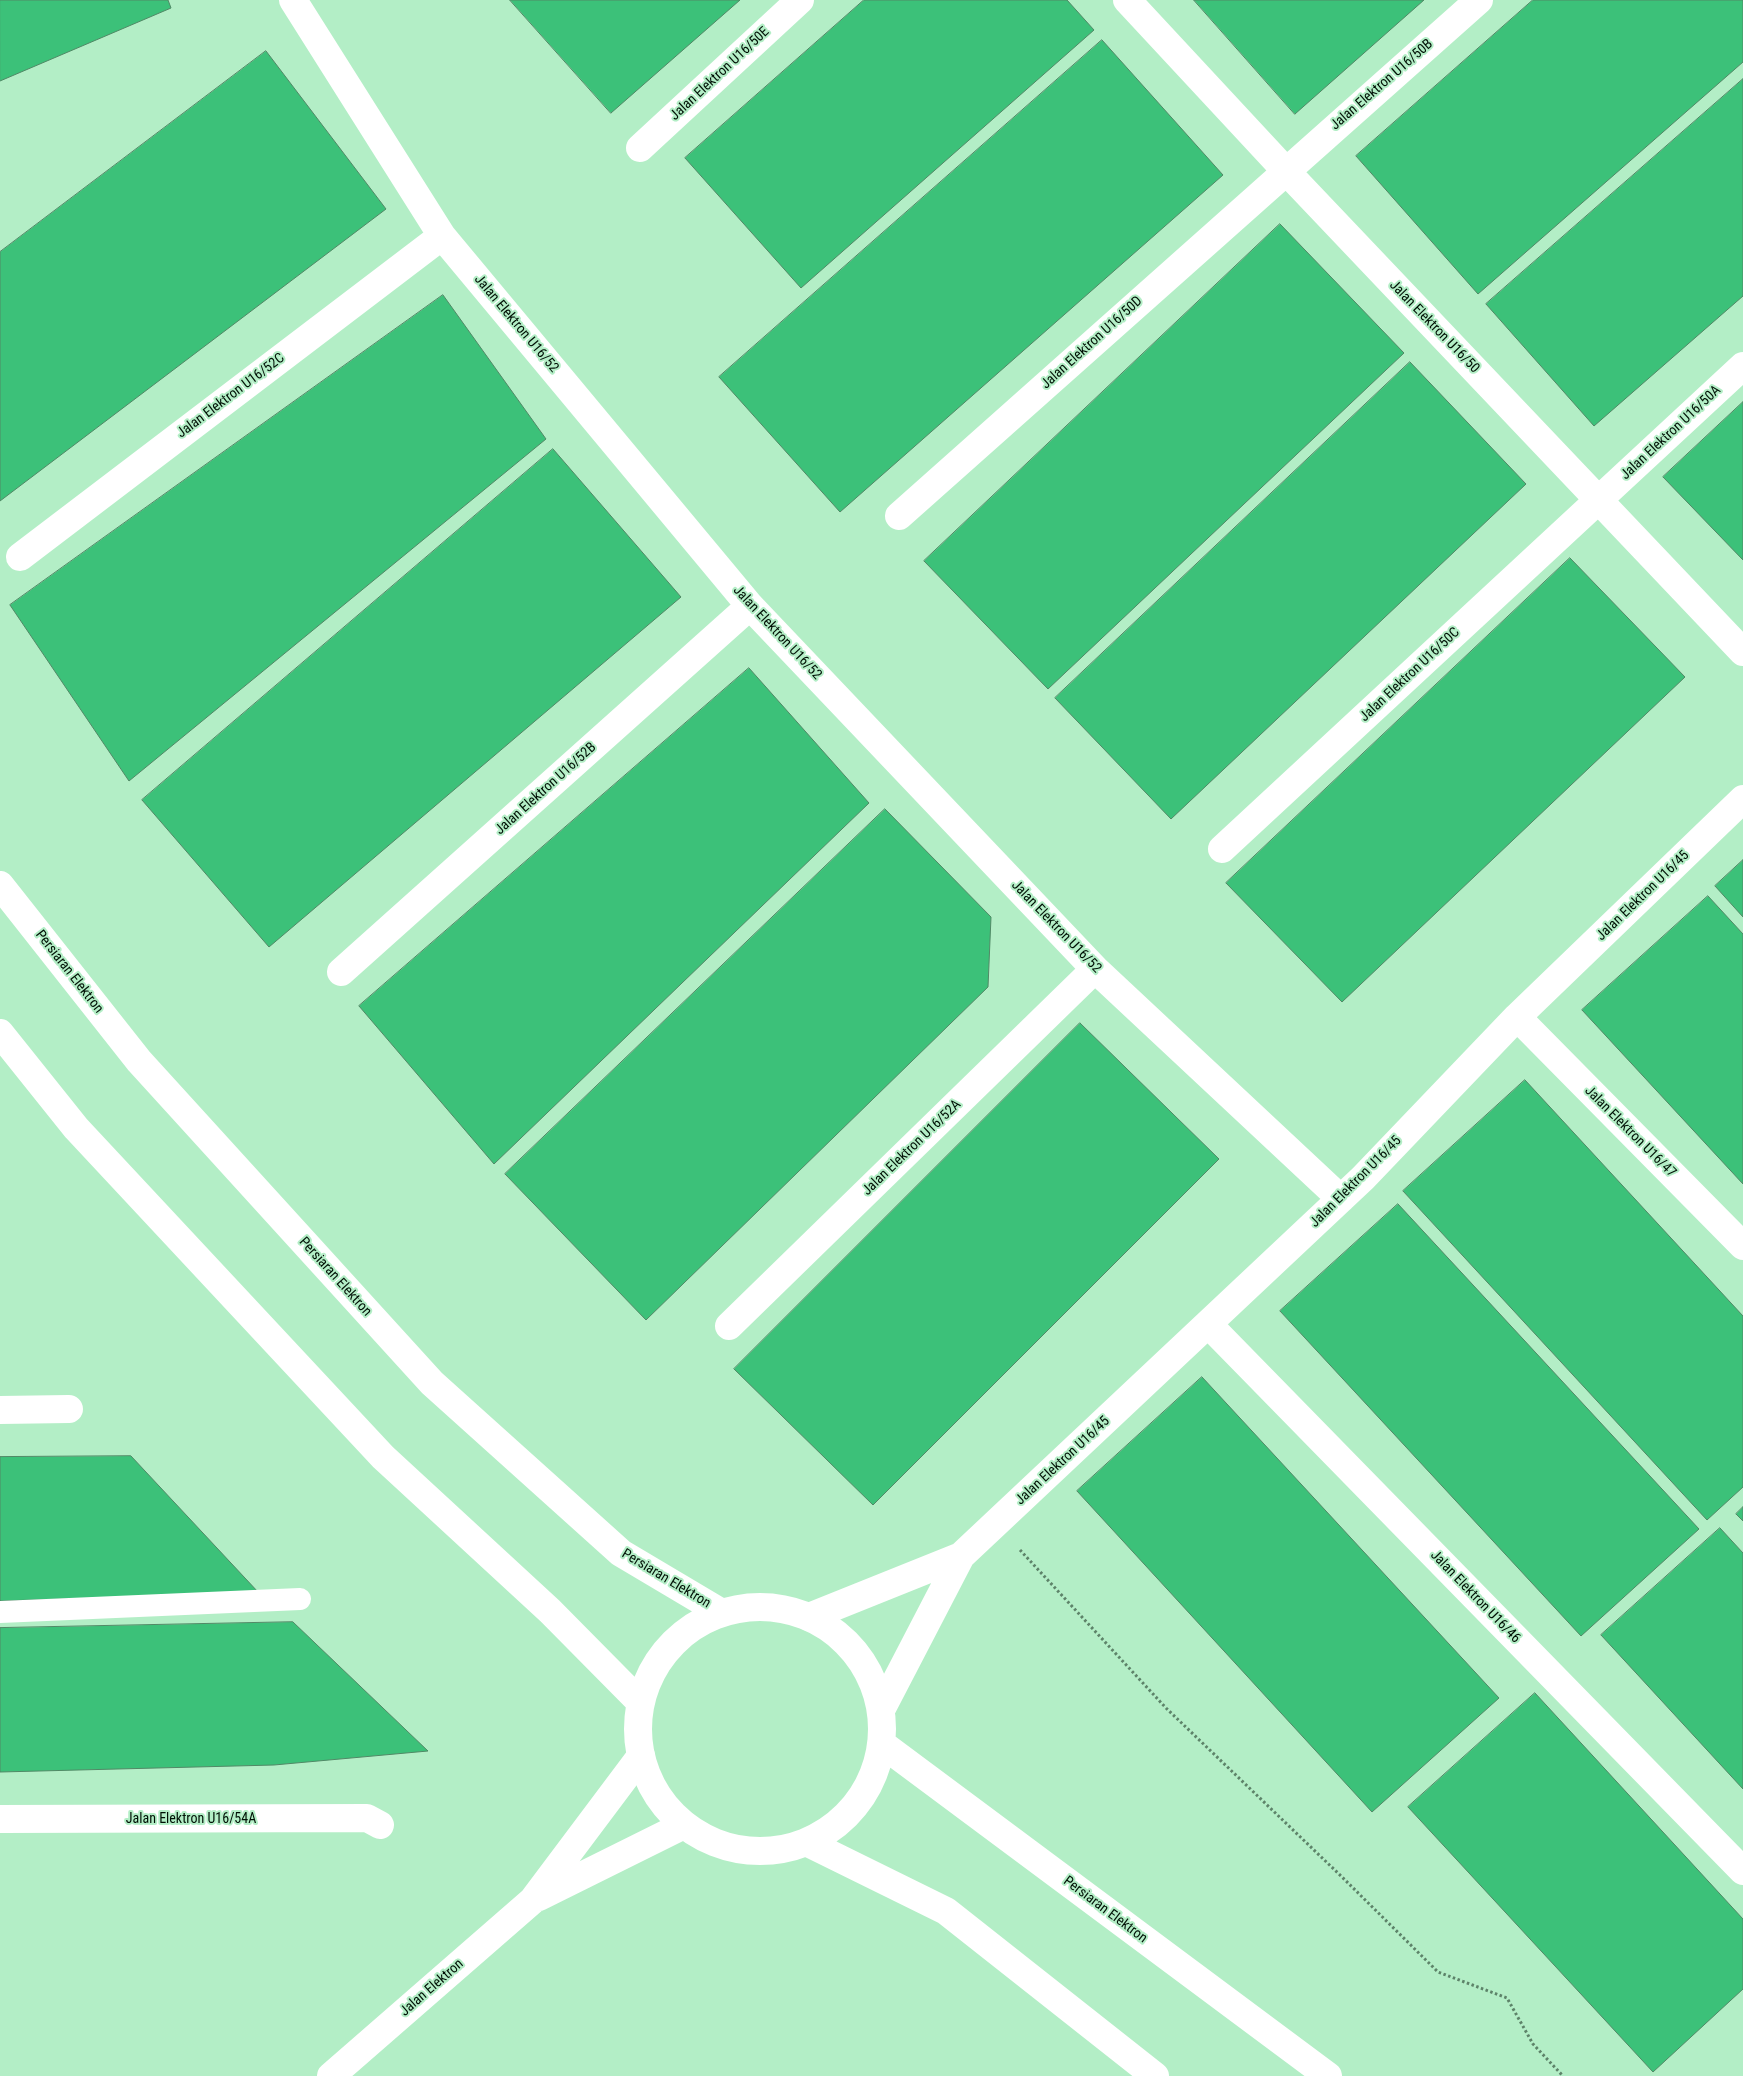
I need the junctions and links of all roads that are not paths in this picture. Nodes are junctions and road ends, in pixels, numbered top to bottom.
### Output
1 (293, 0) edge
2 (800, 0) edge
3 (1128, 0) edge
4 (1479, 0) edge
5 (640, 148) dead end
6 (1285, 170) junction
7 (442, 236) junction
8 (1743, 366) edge
9 (1599, 500) junction
10 (899, 516) dead end
11 (20, 557) dead end
12 (750, 606) junction
13 (1743, 652) edge
14 (1743, 799) edge
15 (1222, 849) dead end
16 (0, 885) edge
17 (1095, 969) junction
18 (341, 972) dead end
19 (1518, 1017) junction
20 (0, 1033) edge
21 (1341, 1199) junction
22 (1743, 1246) edge
23 (1208, 1324) junction
24 (729, 1326) dead end
25 (69, 1409) dead end
26 (0, 1410) edge
27 (961, 1556) junction
28 (300, 1599) dead end
29 (0, 1612) edge
30 (722, 1613) junction
31 (810, 1617) junction
32 (640, 1702) junction
33 (881, 1710) junction
34 (882, 1744) junction
35 (641, 1756) junction
36 (0, 1819) edge
37 (380, 1825) dead end
38 (684, 1825) junction
39 (806, 1842) junction
40 (1743, 1871) edge
41 (533, 1900) junction
42 (331, 2076) edge
43 (1155, 2076) edge
44 (1328, 2076) edge

1 - 7 street, Jalan Elektron U16/52
2 - 5 street, Jalan Elektron U16/50E
3 - 6 street, Jalan Elektron U16/50
4 - 6 street, Jalan Elektron U16/50B
6 - 9 street, Jalan Elektron U16/50
6 - 10 street, Jalan Elektron U16/50D
7 - 11 street, Jalan Elektron U16/52C
7 - 12 street, Jalan Elektron U16/52
8 - 9 street, Jalan Elektron U16/50A
9 - 13 street, Jalan Elektron U16/50
9 - 15 street, Jalan Elektron U16/50C
12 - 17 street, Jalan Elektron U16/52
12 - 18 street, Jalan Elektron U16/52B
14 - 19 street, Jalan Elektron U16/45
16 - 30 street, Persiaran Elektron
17 - 21 street, Jalan Elektron U16/52
17 - 24 street, Jalan Elektron U16/52A
19 - 21 street, Jalan Elektron U16/45
19 - 22 street, Jalan Elektron U16/47
20 - 32 street
21 - 23 street, Jalan Elektron U16/45
23 - 27 street, Jalan Elektron U16/45
23 - 40 street, Jalan Elektron U16/46
25 - 26 street
27 - 31 street
27 - 33 street
28 - 29 lane
30 - 31 street
30 - 32 street
31 - 33 street
32 - 35 street
33 - 34 street
34 - 39 street
34 - 44 street, Persiaran Elektron
35 - 38 street
35 - 41 street
36 - 37 street, Jalan Elektron U16/54A
38 - 39 street
38 - 41 street
39 - 43 street
41 - 42 street, Jalan Elektron

